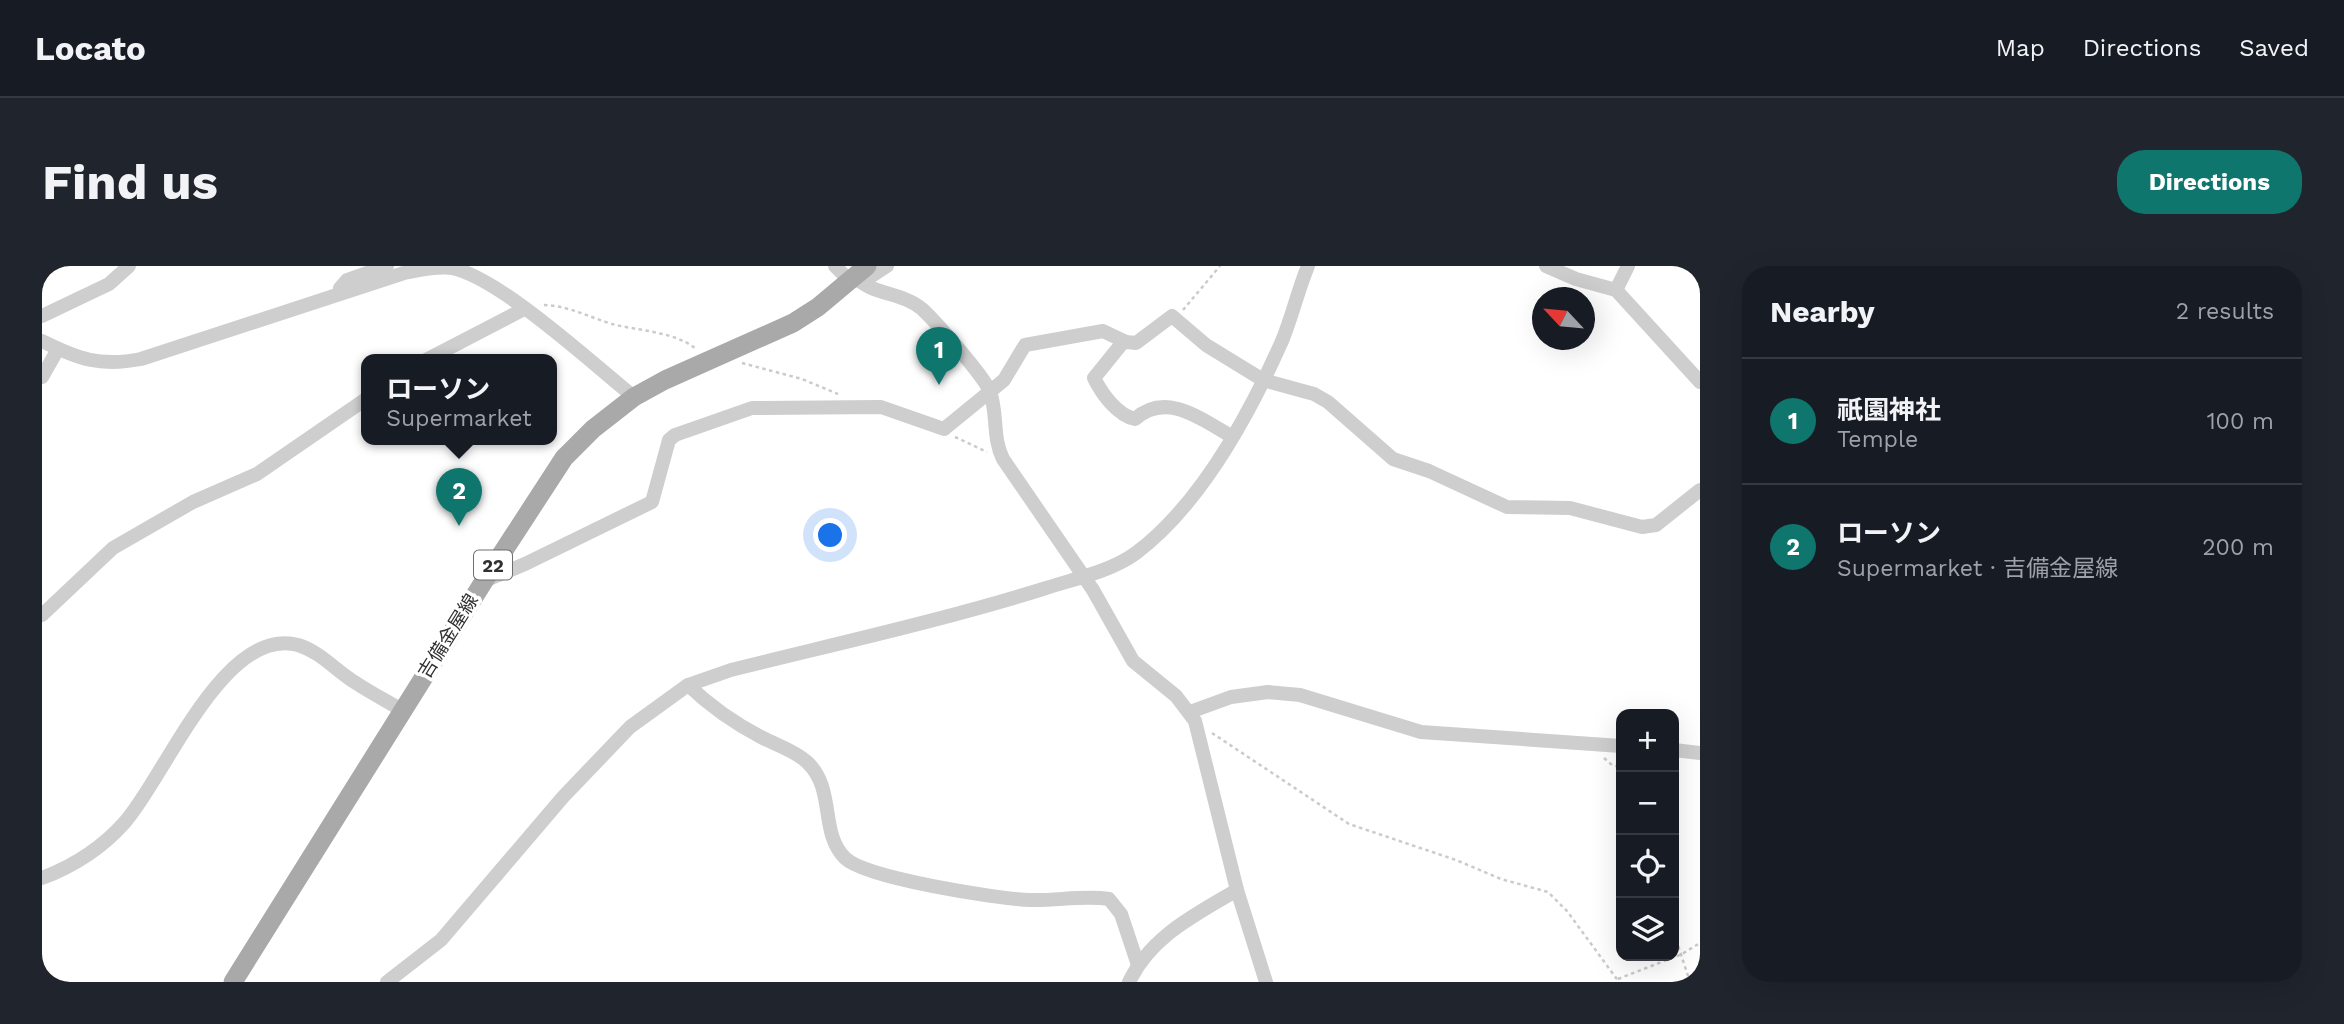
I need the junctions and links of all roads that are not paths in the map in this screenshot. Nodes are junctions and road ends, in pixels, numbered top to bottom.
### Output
1 (129, 266) edge
2 (387, 266) edge
3 (835, 266) edge
4 (887, 266) edge
5 (1308, 266) edge
6 (1546, 266) edge
7 (1628, 266) edge
8 (858, 274) edge
9 (1616, 290) junction
10 (338, 293) junction
11 (524, 309) junction
12 (42, 316) edge
13 (42, 341) edge
14 (1124, 341) junction
15 (58, 349) junction
16 (438, 354) edge
17 (42, 377) edge
18 (1263, 380) junction
19 (1700, 382) edge
20 (990, 390) junction
21 (634, 397) junction
22 (361, 402) edge
23 (1231, 436) junction
24 (1700, 490) edge
25 (1083, 576) junction
26 (484, 581) junction
27 (42, 615) edge
28 (688, 685) junction
29 (402, 710) junction
30 (1193, 717) junction
31 (1616, 746) edge
32 (1679, 750) edge
33 (1700, 752) edge
34 (42, 878) edge
35 (1237, 890) junction
36 (1138, 965) junction
37 (233, 982) edge
38 (387, 982) edge
39 (1129, 982) edge
40 (1266, 982) edge

1 - 12 street
2 - 10 street
3 - 8 street
4 - 8 street
5 - 18 street
6 - 9 street
7 - 9 street
8 - 20 street
8 - 21 main road, 吉備金屋線 / 22
9 - 19 street
10 - 11 street
10 - 15 street
11 - 16 street
11 - 21 street
13 - 15 street
14 - 18 street
14 - 20 street
14 - 23 street
15 - 17 street
18 - 23 street
18 - 24 street
20 - 25 street
20 - 26 street
21 - 26 main road, 吉備金屋線 / 22
22 - 27 street
23 - 25 street
25 - 28 street
25 - 30 street
26 - 29 main road, 吉備金屋線 / 22
28 - 36 street
28 - 38 street
29 - 34 street
29 - 37 main road, 吉備金屋線 / 22
30 - 31 street
30 - 35 street
32 - 33 street
35 - 36 street
35 - 40 street
36 - 39 street

